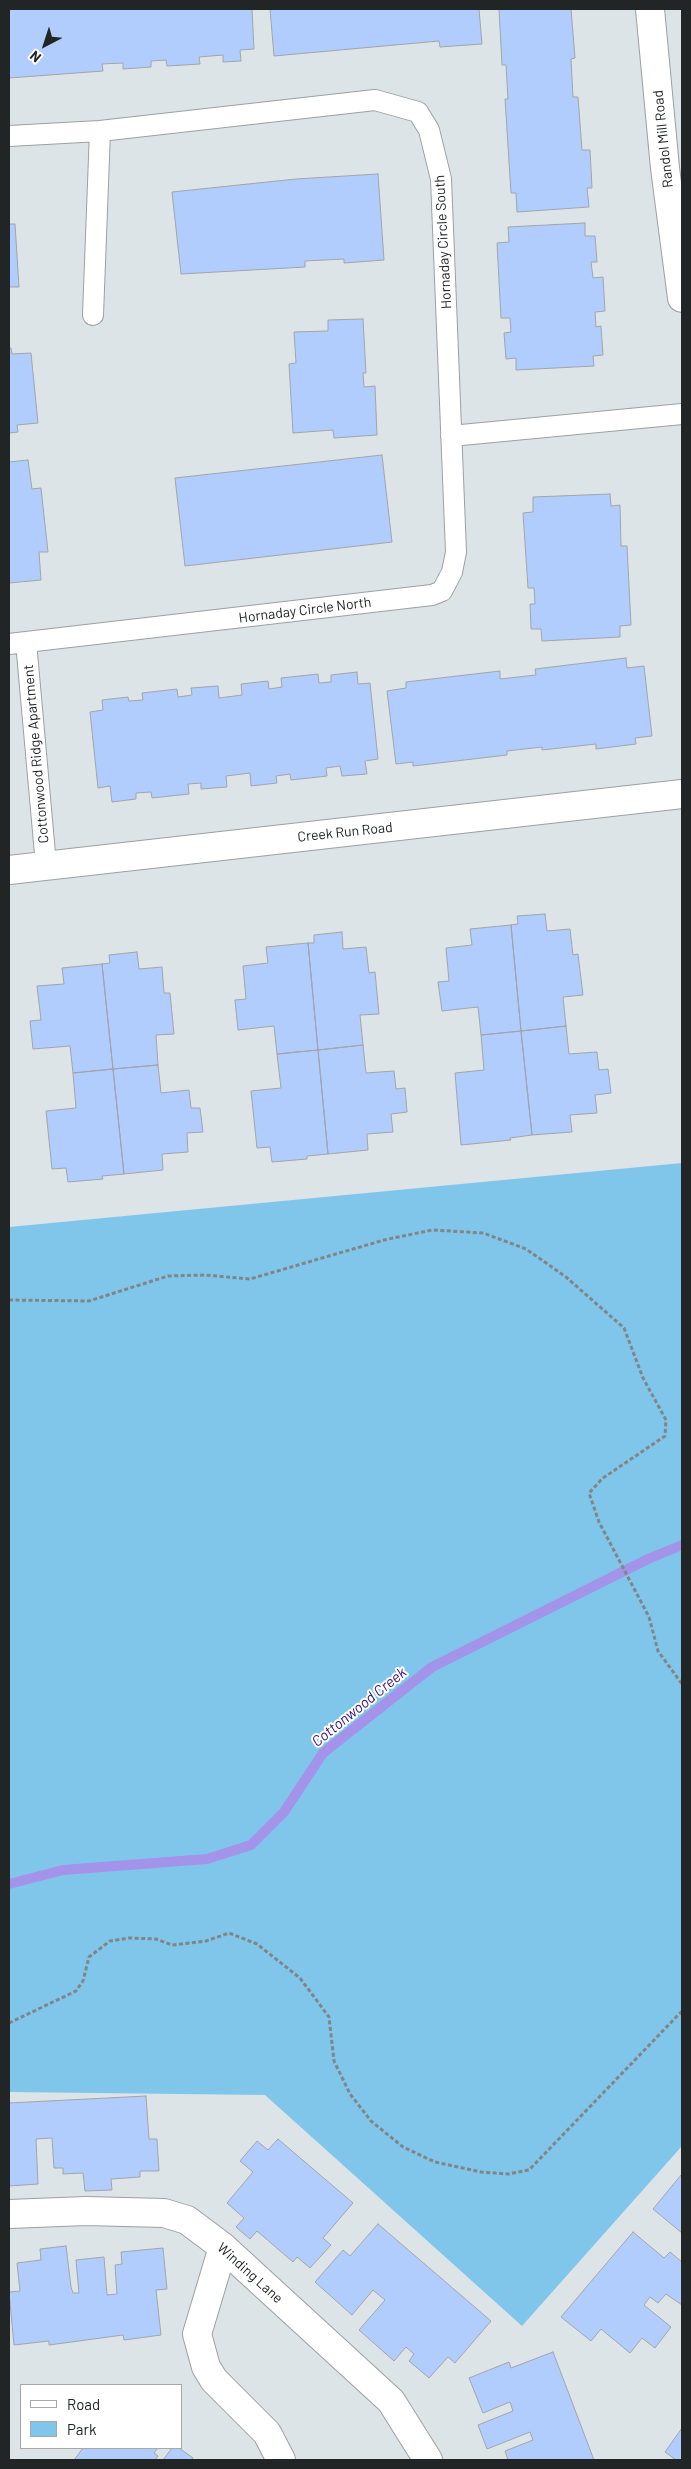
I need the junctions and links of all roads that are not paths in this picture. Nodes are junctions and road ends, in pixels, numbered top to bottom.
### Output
1 (650, 9) edge
2 (100, 131) junction
3 (9, 136) edge
4 (682, 298) edge
5 (93, 316) dead end
6 (682, 414) edge
7 (451, 436) junction
8 (17, 643) edge
9 (682, 794) edge
10 (46, 866) junction
11 (9, 870) edge
12 (9, 2214) edge
13 (222, 2247) junction
14 (281, 2460) edge
15 (428, 2460) edge

1 - 4 street, Randol Mill Road
2 - 3 lane, Hornaday Circle South
2 - 5 lane
2 - 7 lane, Hornaday Circle South
6 - 7 lane
7 - 8 lane, Hornaday Circle North
8 - 10 lane, Cottonwood Ridge Apartment
9 - 10 street, Creek Run Road
10 - 11 street, Creek Run Road
12 - 13 street, Winding Lane
13 - 14 street
13 - 15 street, Winding Lane

